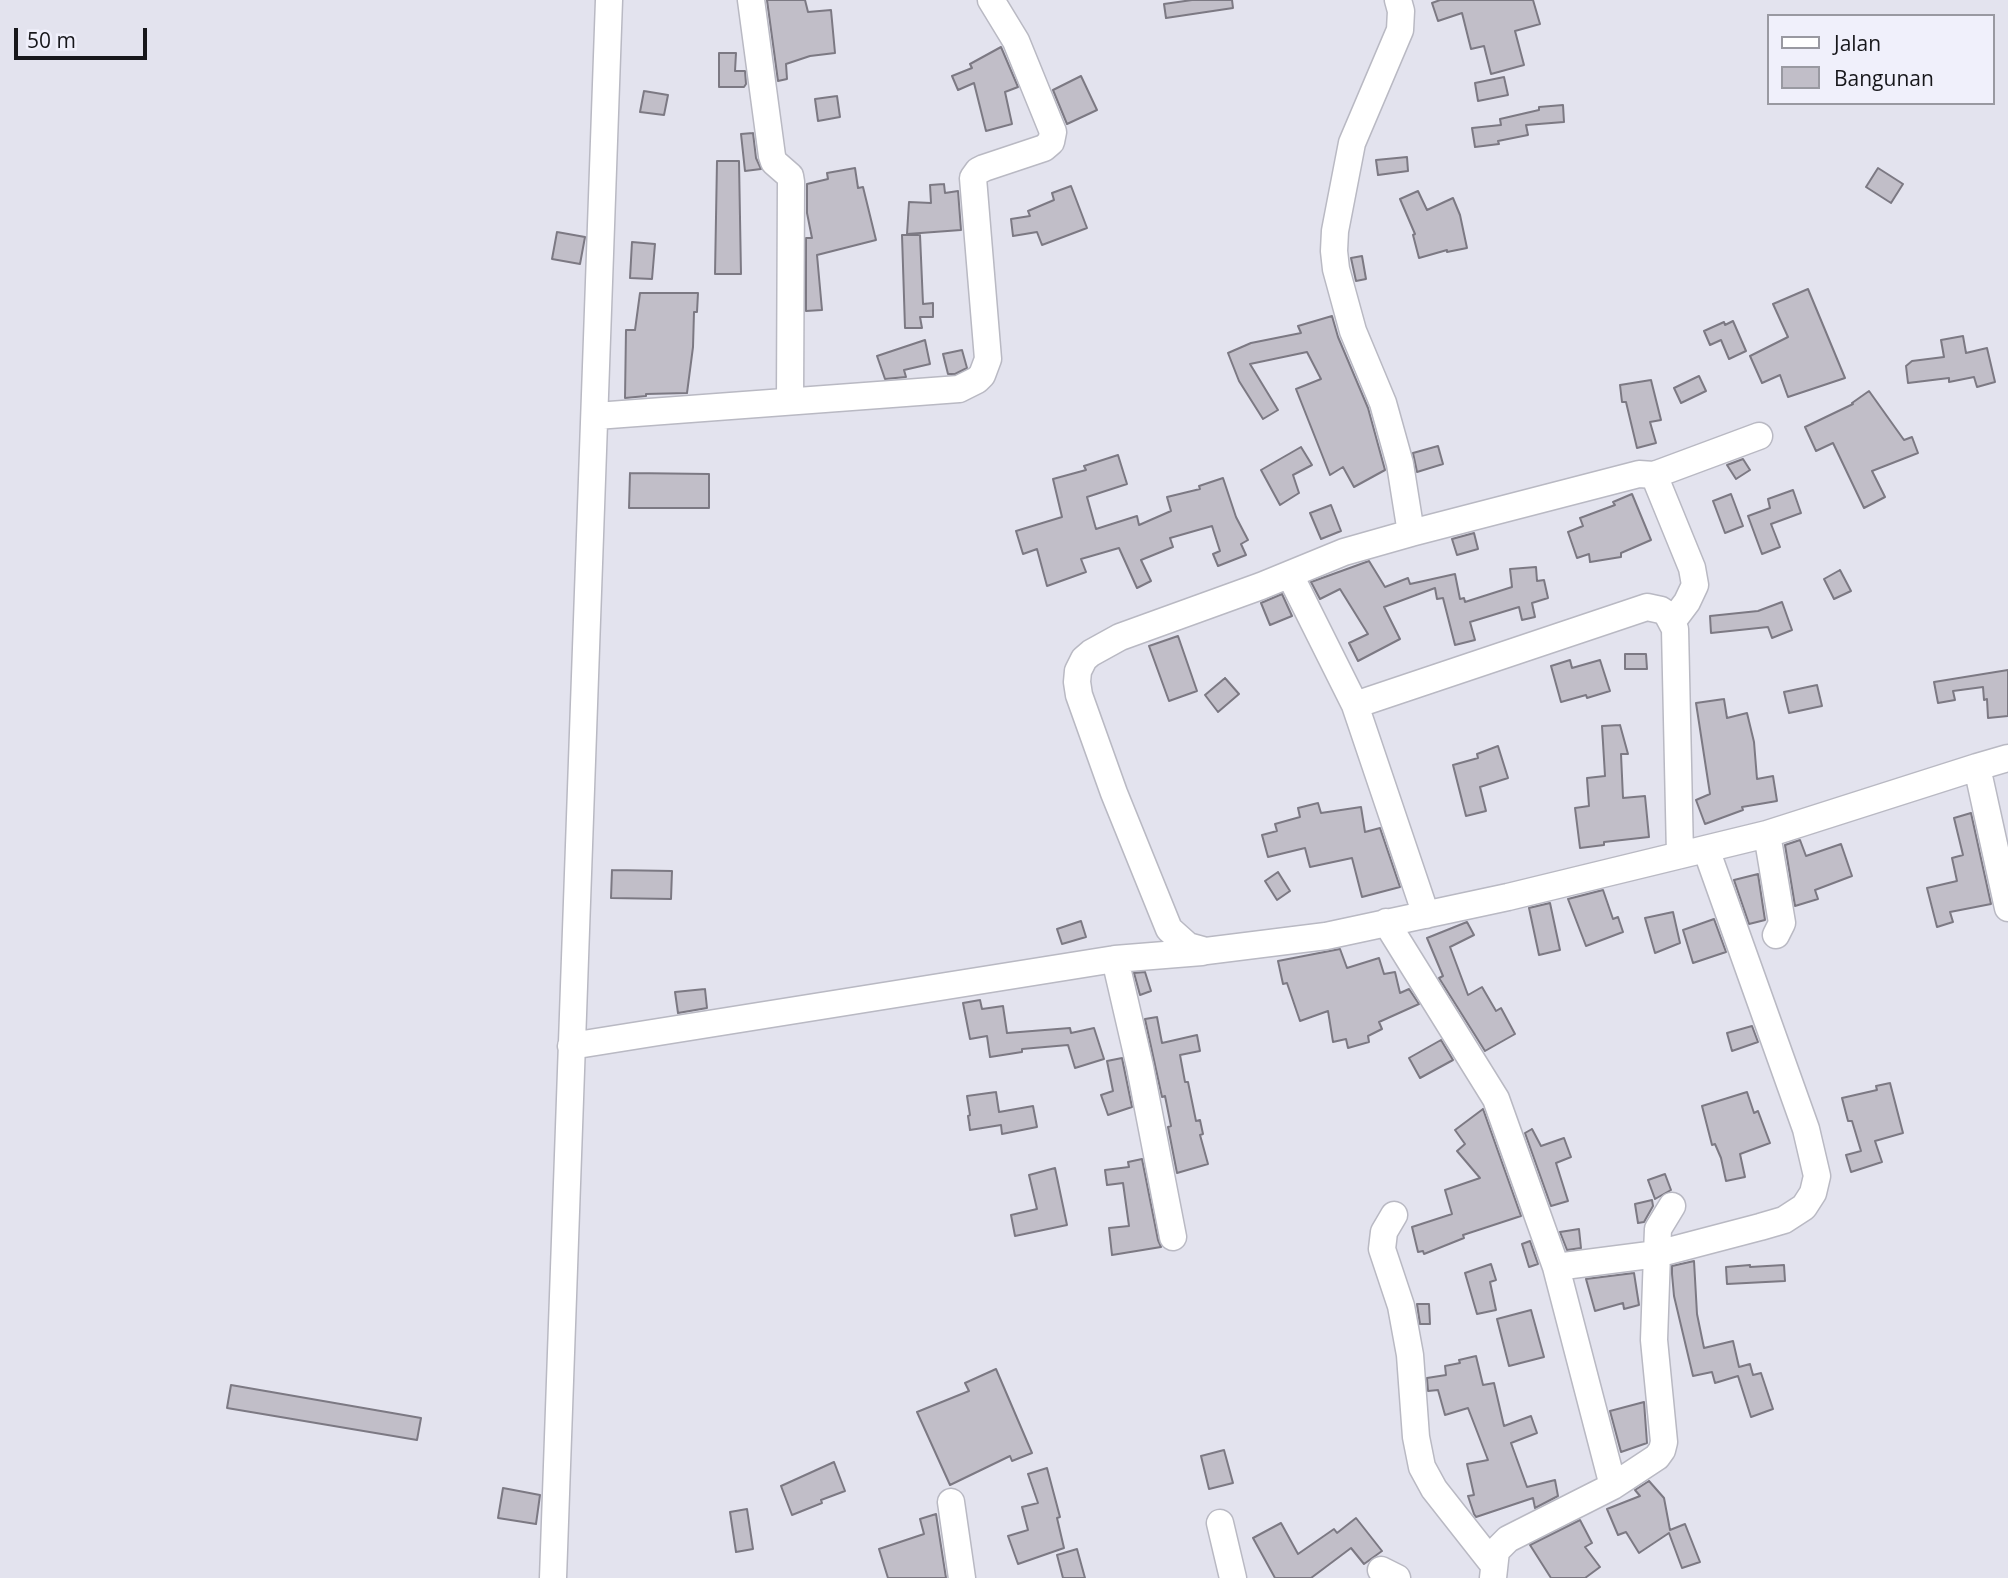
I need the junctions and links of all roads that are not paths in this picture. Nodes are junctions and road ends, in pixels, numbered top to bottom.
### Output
1 (609, 0) edge
2 (751, 0) edge
3 (990, 0) edge
4 (1398, 0) edge
5 (789, 401) junction
6 (596, 416) junction
7 (1759, 436) dead end
8 (1654, 475) junction
9 (1411, 533) junction
10 (1290, 575) junction
11 (1672, 622) junction
12 (1355, 705) junction
13 (2008, 758) edge
14 (1977, 767) junction
15 (1767, 834) junction
16 (1706, 849) junction
17 (1680, 855) junction
18 (2008, 908) edge
19 (1426, 915) junction
20 (1386, 922) junction
21 (1776, 935) dead end
22 (1206, 951) junction
23 (1115, 959) junction
24 (571, 1046) junction
25 (1672, 1206) dead end
26 (1394, 1215) dead end
27 (1173, 1237) dead end
28 (1657, 1254) junction
29 (1556, 1267) junction
30 (1613, 1486) junction
31 (951, 1502) dead end
32 (1220, 1523) dead end
33 (1493, 1571) edge
34 (553, 1578) edge
35 (962, 1578) edge
36 (1233, 1578) edge

1 - 6 street
2 - 5 street
3 - 5 street
4 - 9 street
5 - 6 street
6 - 24 street
7 - 8 street
8 - 9 street
8 - 11 street
9 - 10 street
10 - 12 street
10 - 22 street
11 - 12 street
11 - 17 street
12 - 19 street
13 - 14 street
14 - 15 street
14 - 18 street
15 - 16 street
15 - 21 street
16 - 17 street
16 - 28 street
17 - 19 street
19 - 20 street
20 - 22 street
20 - 29 street
22 - 23 street
23 - 24 street
23 - 27 street
24 - 34 street
25 - 28 street
26 - 33 street
28 - 29 street
28 - 30 street
29 - 30 street
30 - 33 street
31 - 35 street
32 - 36 street

